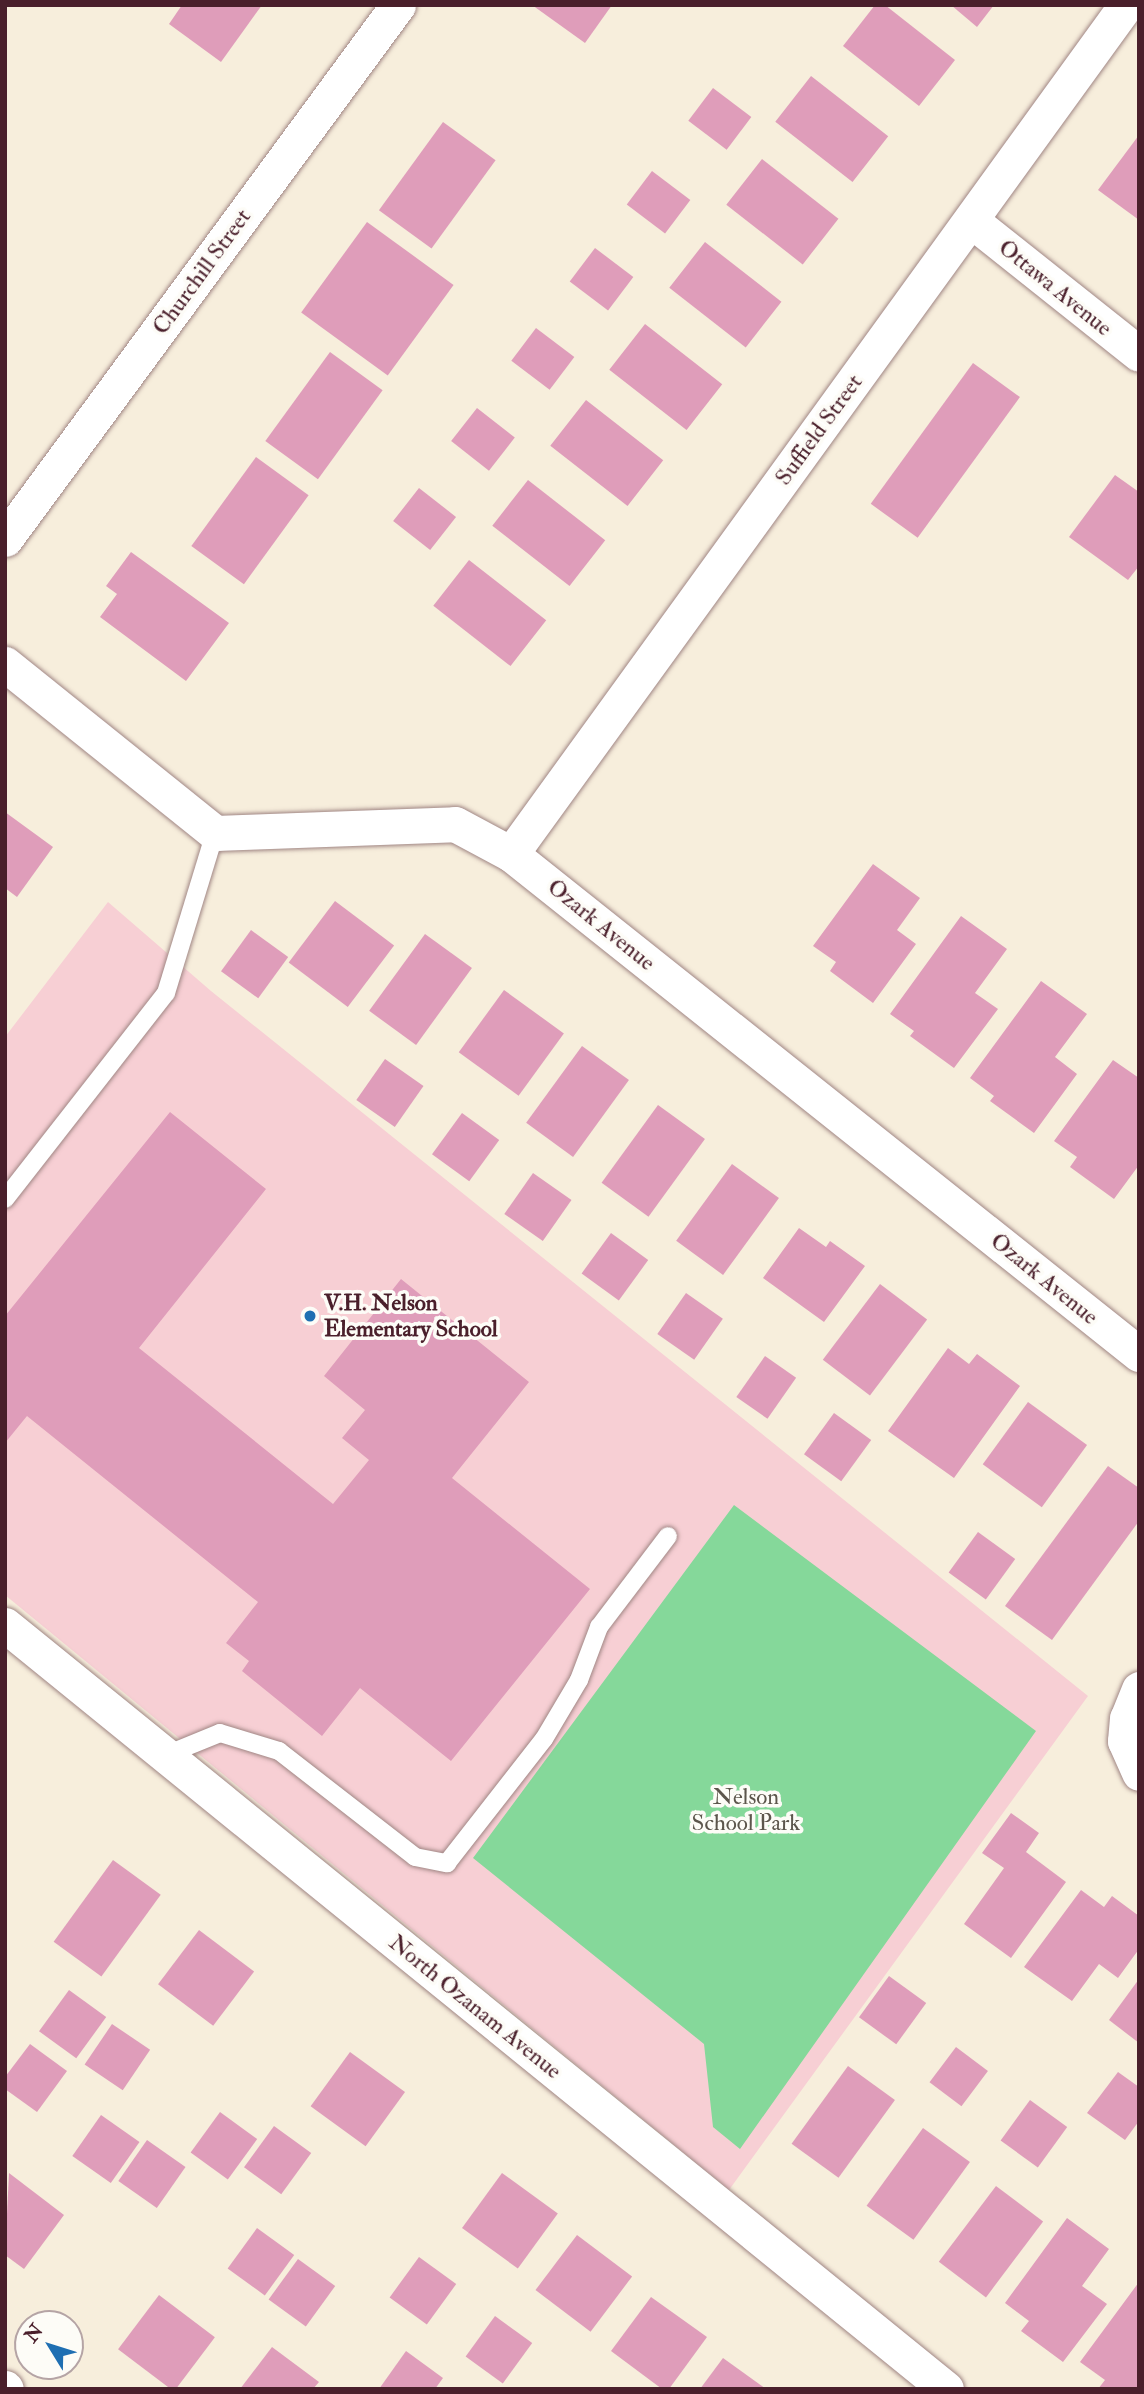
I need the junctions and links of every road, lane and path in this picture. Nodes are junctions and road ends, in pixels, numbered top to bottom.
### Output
1 (398, 5) edge
2 (1126, 5) edge
3 (972, 221) junction
4 (1139, 354) edge
5 (5, 539) edge
6 (5, 664) edge
7 (215, 833) junction
8 (511, 854) junction
9 (5, 1199) edge
10 (1139, 1354) edge
11 (668, 1536) dead end
12 (5, 1625) edge
13 (1139, 1689) edge
14 (166, 1755) junction
15 (1139, 1773) edge
16 (946, 2389) edge

1 - 5 street, Churchill Street
2 - 3 street, Suffield Street
3 - 4 street, Ottawa Avenue
3 - 8 street, Suffield Street
6 - 7 street
7 - 8 street, Ozark Avenue
7 - 9 lane
8 - 10 street, Ozark Avenue
11 - 14 lane
12 - 14 street, North Ozanam Avenue
13 - 15 street
14 - 16 street, North Ozanam Avenue

